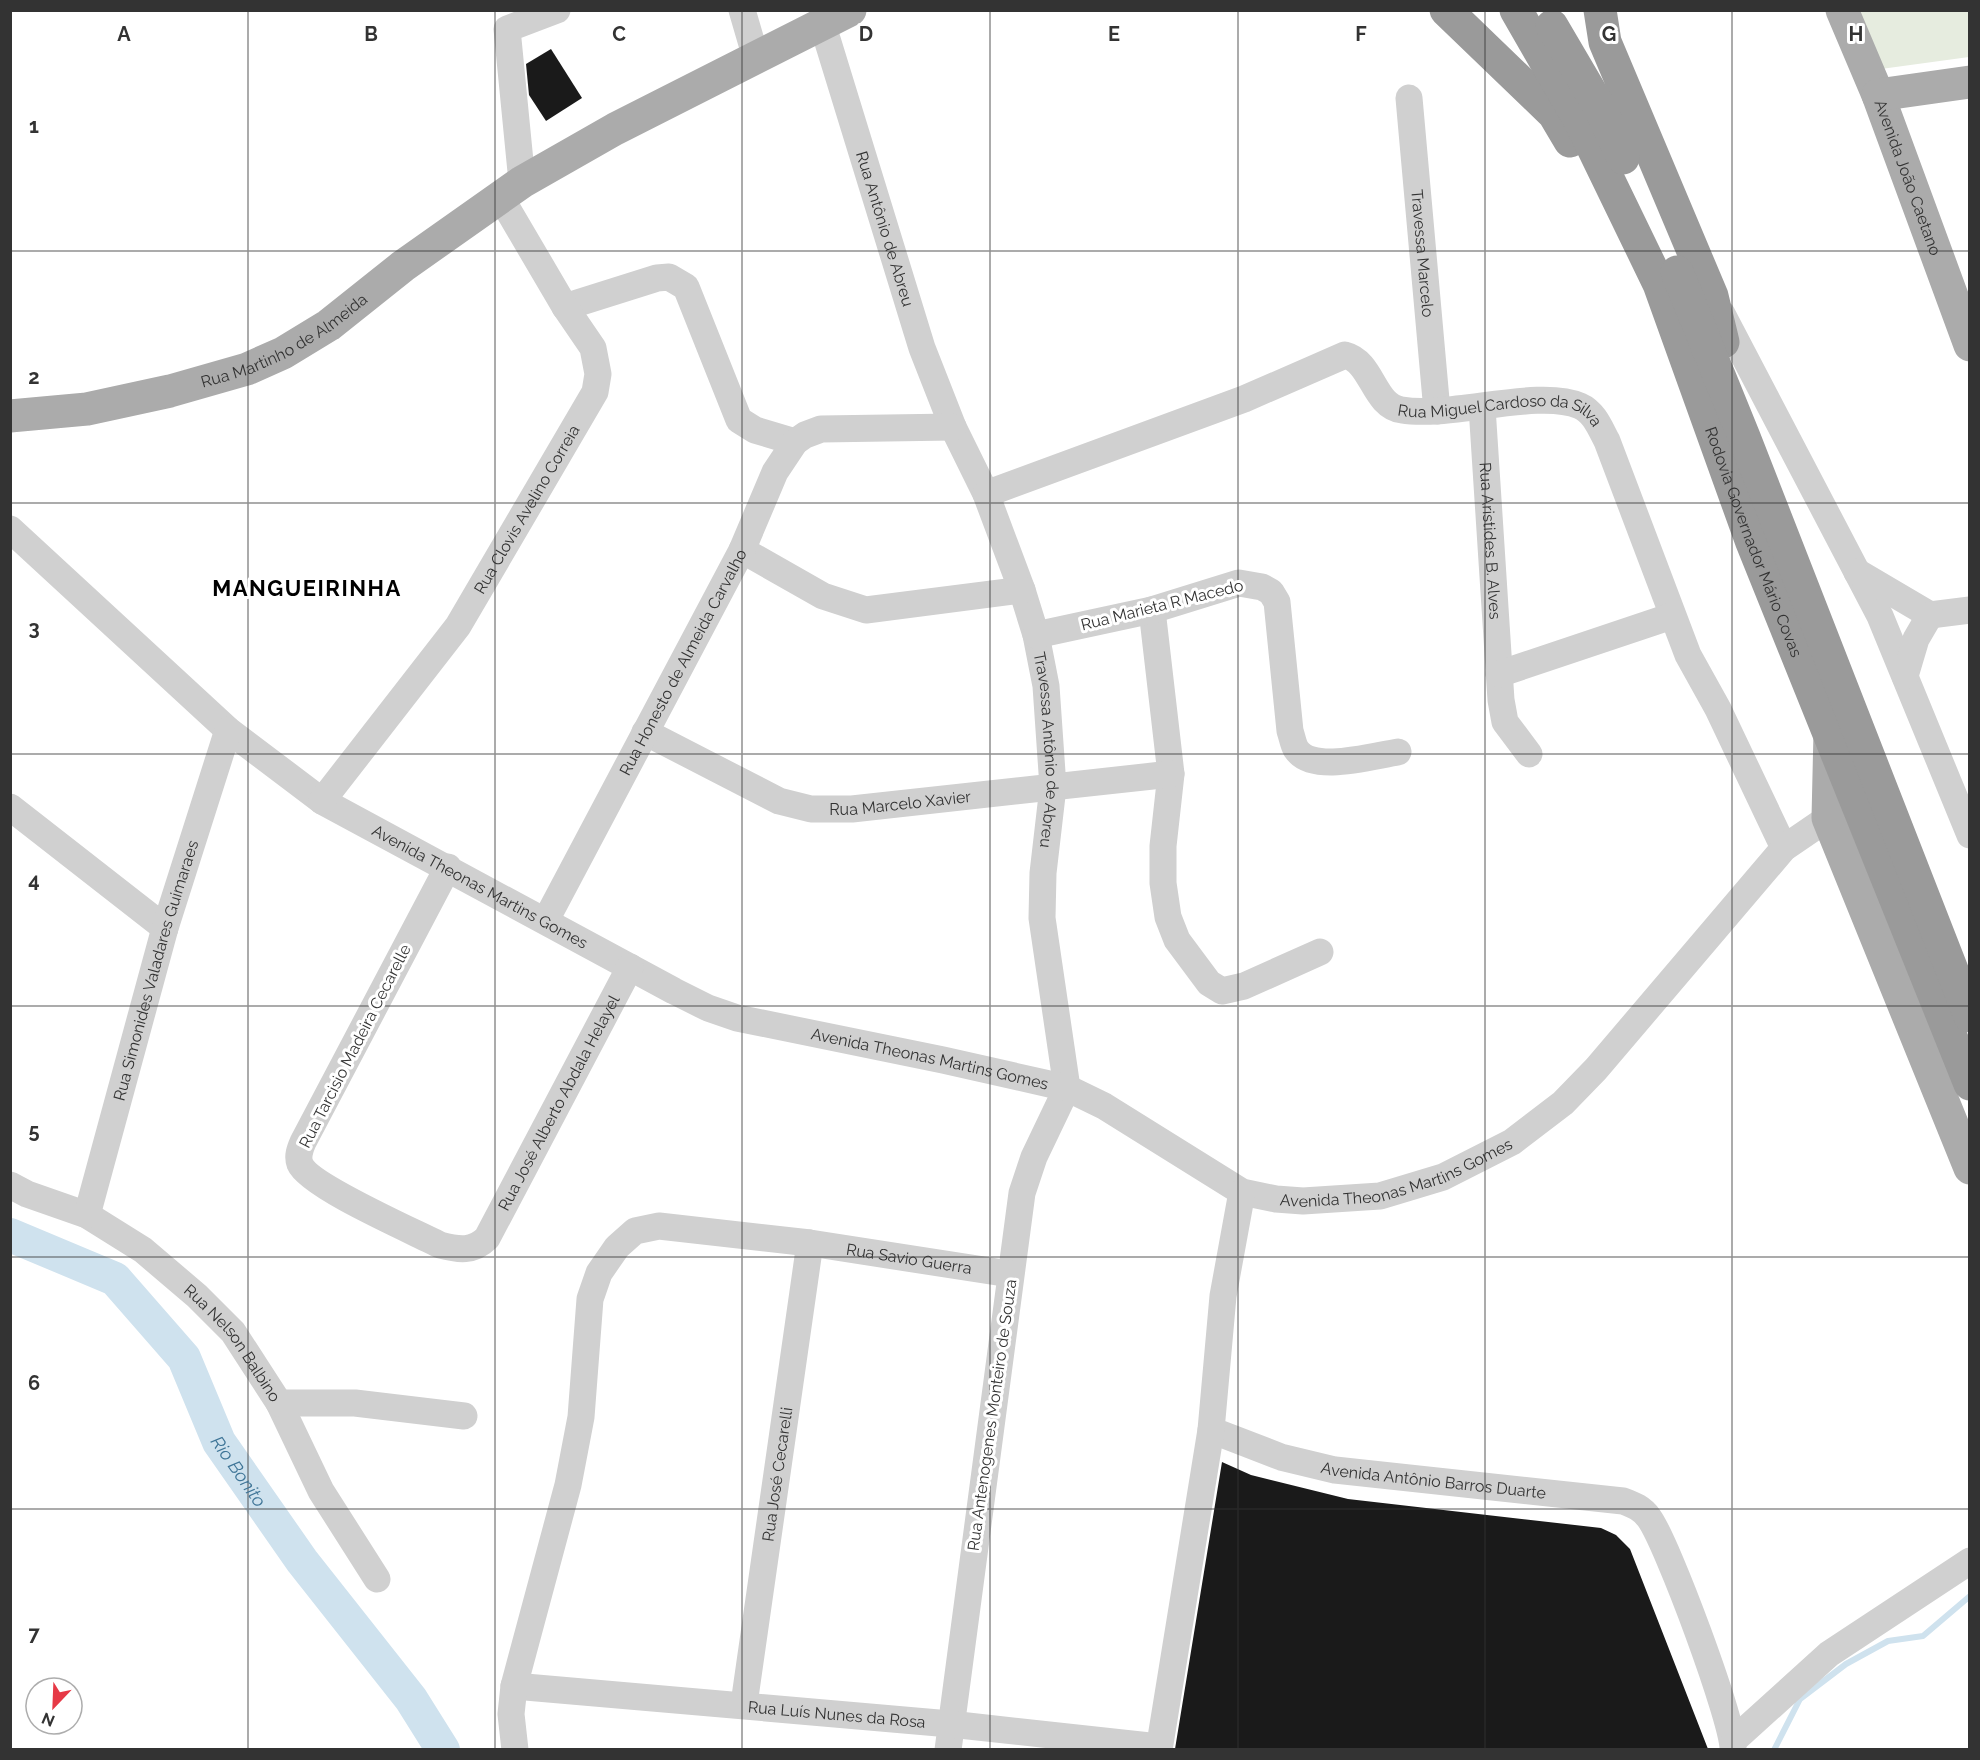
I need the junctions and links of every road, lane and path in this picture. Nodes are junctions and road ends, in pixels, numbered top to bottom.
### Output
1 (557, 10) edge
2 (742, 10) edge
3 (1446, 10) edge
4 (1516, 10) edge
5 (1543, 10) edge
6 (1600, 10) edge
7 (1842, 10) edge
8 (836, 18) edge
9 (506, 20) edge
10 (756, 58) junction
11 (1970, 82) edge
12 (1878, 95) junction
13 (1409, 98) dead end
14 (511, 190) junction
15 (1659, 284) junction
16 (1712, 296) junction
17 (565, 307) junction
18 (1970, 345) edge
19 (1482, 407) junction
20 (1437, 411) junction
21 (10, 416) edge
22 (953, 427) junction
23 (1744, 437) junction
24 (795, 442) junction
25 (986, 494) junction
26 (10, 529) edge
27 (742, 550) junction
28 (1856, 572) junction
29 (1022, 590) junction
30 (1152, 610) junction
31 (1970, 610) edge
32 (1930, 615) junction
33 (1672, 616) junction
34 (1036, 635) junction
35 (1499, 674) junction
36 (1905, 676) junction
37 (228, 730) junction
38 (1830, 730) junction
39 (645, 732) junction
40 (1398, 752) dead end
41 (1530, 754) dead end
42 (1171, 774) junction
43 (1053, 787) junction
44 (322, 801) junction
45 (10, 807) edge
46 (1828, 818) junction
47 (1970, 835) edge
48 (1784, 848) junction
49 (448, 867) junction
50 (546, 920) junction
51 (165, 928) junction
52 (1942, 948) junction
53 (1320, 952) dead end
54 (630, 967) junction
55 (1970, 970) edge
56 (1970, 1016) edge
57 (1970, 1084) edge
58 (1067, 1088) junction
59 (1970, 1168) edge
60 (10, 1185) edge
61 (1242, 1192) junction
62 (87, 1215) junction
63 (487, 1238) joint
64 (810, 1243) junction
65 (1010, 1274) junction
66 (279, 1403) junction
67 (464, 1416) dead end
68 (1211, 1430) junction
69 (1970, 1562) edge
70 (377, 1579) dead end
71 (514, 1686) junction
72 (744, 1704) junction
73 (949, 1737) edge
74 (1734, 1745) edge
75 (1159, 1748) edge
76 (515, 1749) edge

1 - 9 street
2 - 10 street
3 - 15 highway
4 - 15 highway, Rodovia Governador Mário Covas
5 - 23 highway, Rodovia Governador Mário Covas
6 - 16 highway
7 - 12 main road, Avenida João Caetano
8 - 10 main road, Rua Martinho de Almeida
8 - 22 street, Rua Antônio de Abreu
9 - 14 street
10 - 14 main road, Rua Martinho de Almeida
11 - 12 main road
12 - 18 main road, Avenida João Caetano
13 - 20 street, Travessa Marcelo
14 - 17 street, Rua Clovis Avelino Correia
14 - 21 main road, Rua Martinho de Almeida
15 - 38 highway, Rodovia Governador Mário Covas
16 - 23 highway
16 - 28 street
17 - 24 street
17 - 44 street, Rua Clovis Avelino Correia
19 - 20 street, Rua Miguel Cardoso da Silva
19 - 33 street, Rua Miguel Cardoso da Silva
19 - 35 street, Rua Aristides B. Alves
20 - 25 street, Rua Miguel Cardoso da Silva
22 - 24 street
22 - 25 street, Travessa Antônio de Abreu
23 - 52 highway, Rodovia Governador Mário Covas
24 - 27 street, Rua Honesto de Almeida Carvalho
25 - 29 street, Travessa Antônio de Abreu
26 - 37 street, Avenida Theonas Martins Gomes
27 - 29 street
27 - 39 street, Rua Honesto de Almeida Carvalho
28 - 32 street
28 - 36 street
29 - 34 street, Travessa Antônio de Abreu
30 - 34 street, Rua Marieta R Macedo
30 - 40 street, Rua Marieta R Macedo
30 - 42 street
31 - 32 street
32 - 36 street
33 - 35 street
33 - 48 street, Rua Miguel Cardoso da Silva
34 - 43 street, Travessa Antônio de Abreu
35 - 41 street, Rua Aristides B. Alves
36 - 47 street
37 - 44 street, Avenida Theonas Martins Gomes
37 - 51 street, Rua Simonides Valadares Guimaraes
38 - 46 main road
38 - 57 highway, Rodovia Governador Mário Covas
39 - 43 street, Rua Marcelo Xavier
39 - 50 street, Rua Honesto de Almeida Carvalho
42 - 43 street, Rua Marcelo Xavier
42 - 53 street
43 - 58 street, Travessa Antônio de Abreu
44 - 49 street, Avenida Theonas Martins Gomes
45 - 51 street
46 - 48 street, Avenida Theonas Martins Gomes
46 - 59 main road
48 - 61 street, Avenida Theonas Martins Gomes
49 - 50 street, Avenida Theonas Martins Gomes
49 - 63 street, Rua Tarcisio Madeira Cecarelle
50 - 54 street, Avenida Theonas Martins Gomes
51 - 62 street, Rua Simonides Valadares Guimaraes
52 - 55 highway
52 - 56 highway, Rodovia Governador Mário Covas
54 - 58 street, Avenida Theonas Martins Gomes
54 - 63 street, Rua José Alberto Abdala Helayel
58 - 61 street, Avenida Theonas Martins Gomes
58 - 65 street, Rua Antenogenes Monteiro de Souza
60 - 62 street, Rua Nelson Balbino
61 - 68 street
62 - 66 street, Rua Nelson Balbino
64 - 65 street, Rua Savio Guerra
64 - 71 street, Rua Savio Guerra
64 - 72 street, Rua José Cecarelli
65 - 73 street, Rua Antenogenes Monteiro de Souza
66 - 67 street
66 - 70 street, Rua Nelson Balbino
68 - 74 street, Avenida Antônio Barros Duarte
68 - 75 street
69 - 74 street
71 - 72 street, Rua Luís Nunes da Rosa
71 - 76 street, Rua Savio Guerra
72 - 73 street, Rua Luís Nunes da Rosa
73 - 75 street, Rua Luís Nunes da Rosa

